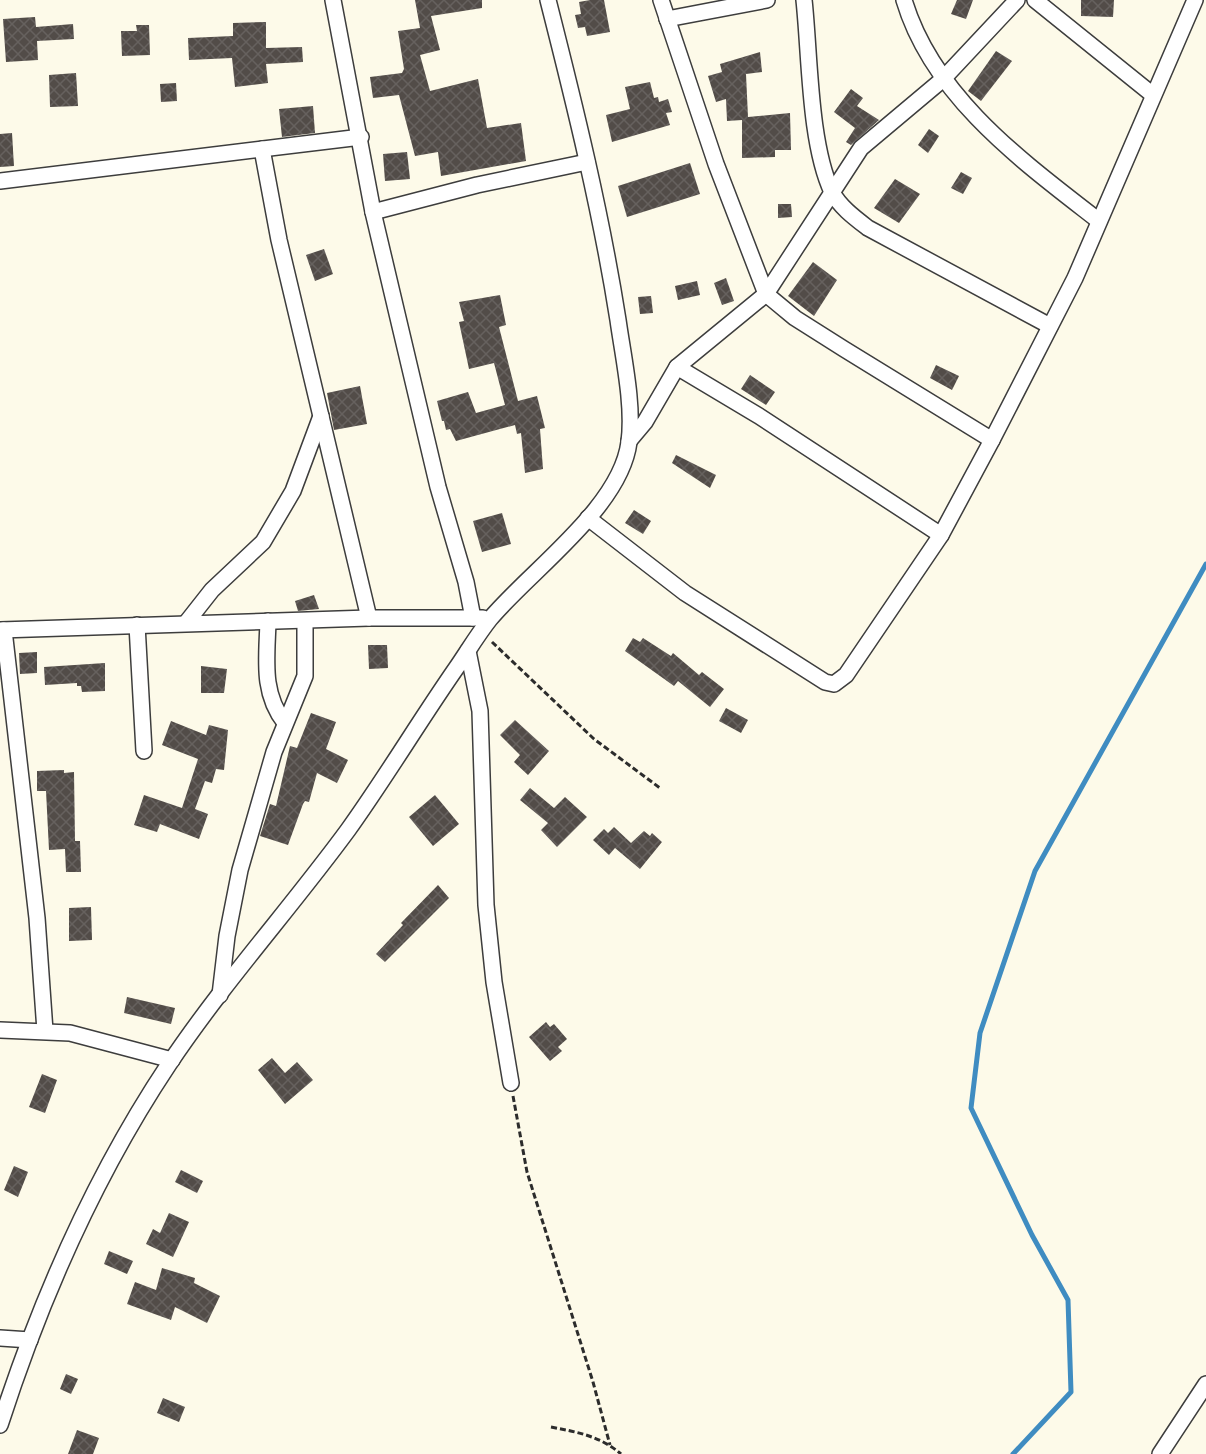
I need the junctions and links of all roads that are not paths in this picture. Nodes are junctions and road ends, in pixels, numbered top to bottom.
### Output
1 (333, 0) edge
2 (548, 0) edge
3 (661, 0) edge
4 (767, 0) edge
5 (804, 0) edge
6 (904, 0) edge
7 (1017, 0) edge
8 (1035, 0) edge
9 (1195, 0) edge
10 (667, 19) junction
11 (942, 80) junction
12 (1153, 95) junction
13 (360, 137) junction
14 (262, 149) junction
15 (587, 162) junction
16 (0, 181) edge
17 (833, 192) junction
18 (373, 212) junction
19 (1099, 221) junction
20 (766, 294) junction
21 (1050, 326) junction
22 (677, 367) junction
23 (321, 413) junction
24 (992, 440) junction
25 (629, 441) junction
26 (588, 518) junction
27 (941, 535) junction
28 (369, 618) junction
29 (473, 618) junction
30 (490, 619) junction
31 (268, 621) junction
32 (305, 621) junction
33 (186, 623) junction
34 (137, 625) junction
35 (2, 630) edge
36 (468, 651) junction
37 (285, 723) junction
38 (144, 751) dead end
39 (220, 995) junction
40 (0, 1030) edge
41 (45, 1031) junction
42 (172, 1060) junction
43 (511, 1083) road end
44 (0, 1338) edge
45 (30, 1340) junction
46 (1206, 1383) edge
47 (0, 1425) edge
48 (1161, 1454) edge

1 - 13 street
2 - 15 street
3 - 10 street
4 - 10 street
5 - 17 street
6 - 11 street
7 - 11 street
8 - 12 street
9 - 12 street
10 - 20 street
11 - 17 street
11 - 19 street
12 - 19 street
13 - 14 street
13 - 18 street
14 - 16 street
14 - 23 street
15 - 18 street
15 - 25 street
17 - 20 street
17 - 21 street
18 - 29 street
19 - 21 street
20 - 22 street
20 - 24 street
21 - 24 street
22 - 25 street
22 - 27 street
23 - 28 street
23 - 33 street
24 - 27 street
25 - 26 street
26 - 27 street
26 - 30 street
28 - 29 street
28 - 32 street
29 - 30 street
30 - 36 street
31 - 32 street
31 - 33 street
31 - 37 street
32 - 37 street
33 - 34 street
34 - 35 street
34 - 38 street
35 - 41 street
36 - 39 street
36 - 43 street
37 - 39 street
39 - 42 street
40 - 41 street
41 - 42 street
42 - 45 street
44 - 45 street
45 - 47 street
46 - 48 street

